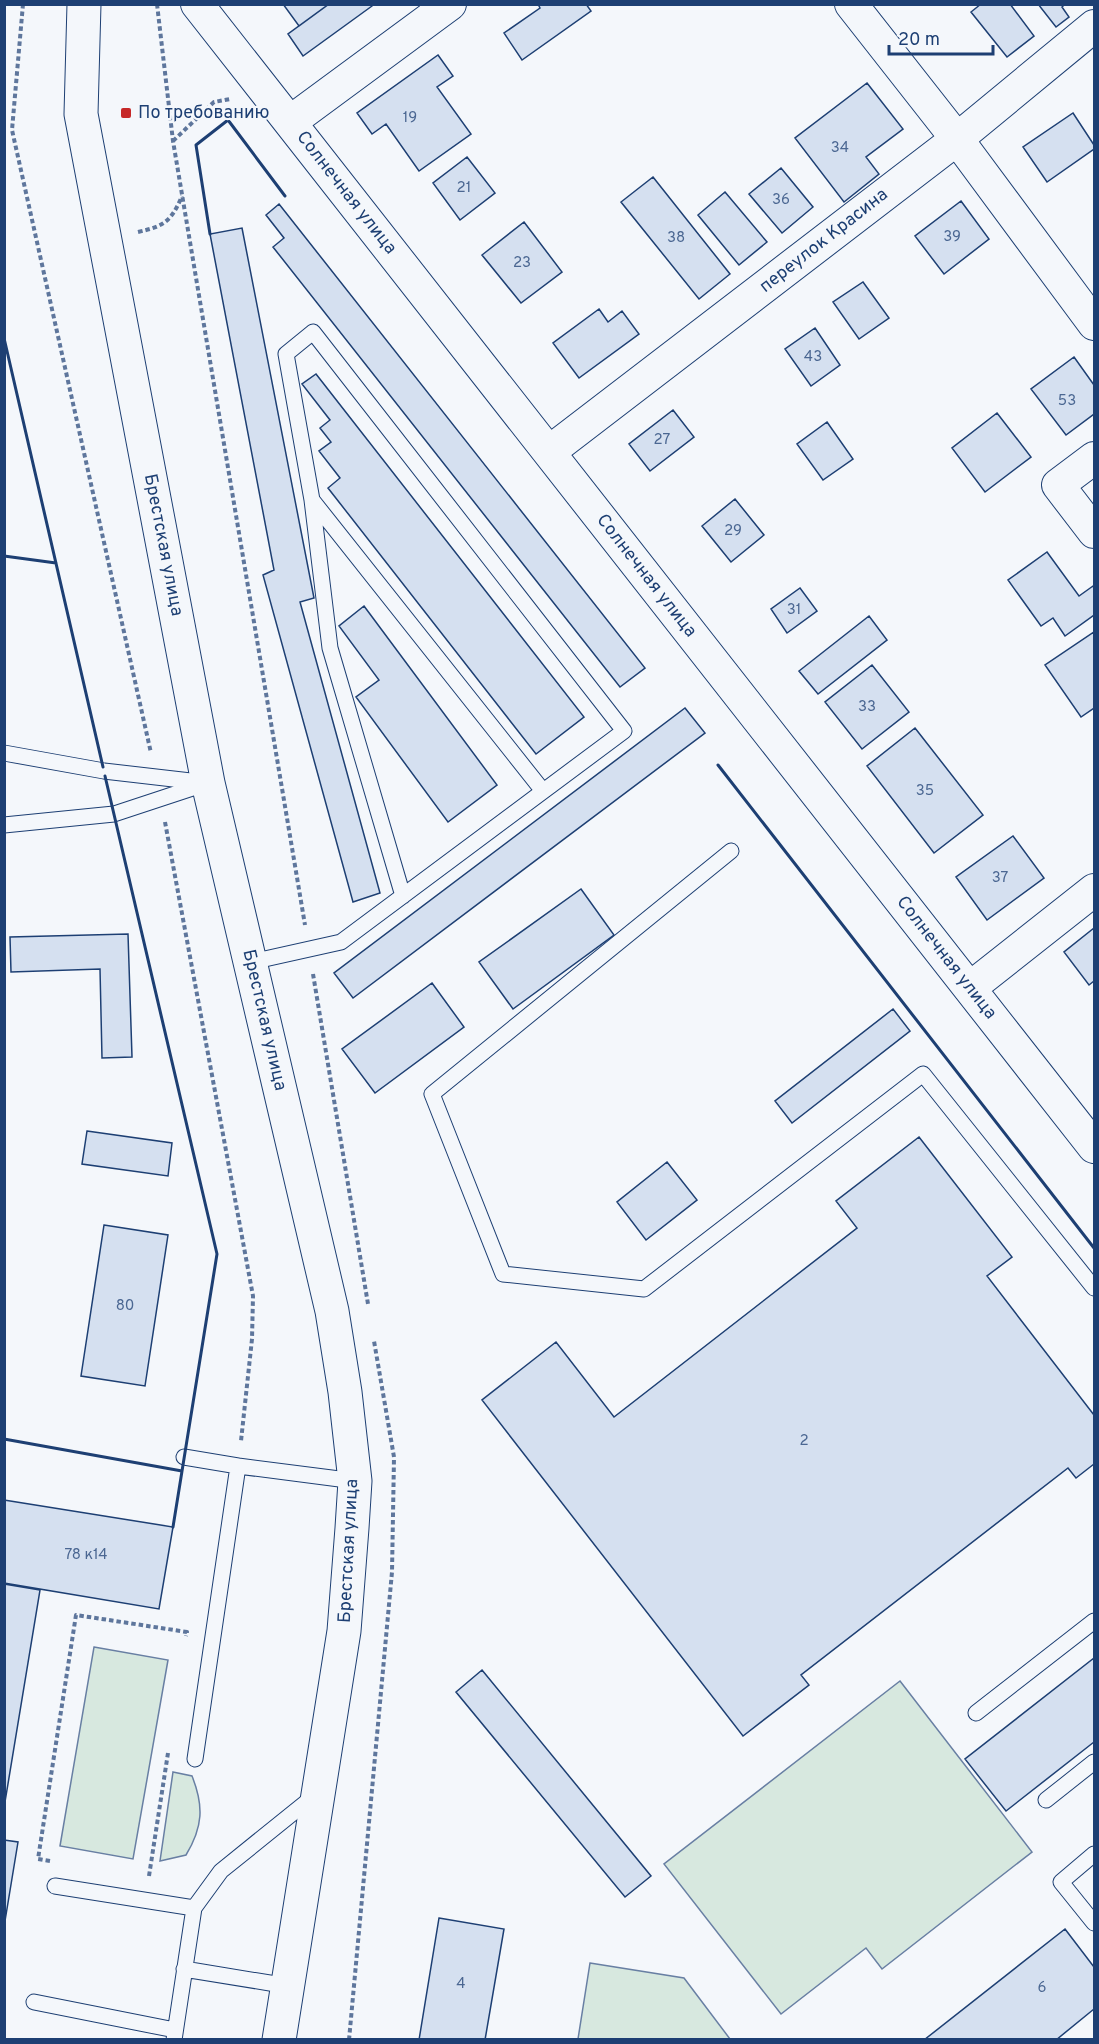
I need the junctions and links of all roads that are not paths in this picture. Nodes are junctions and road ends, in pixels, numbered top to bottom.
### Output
1 (84, 4) edge
2 (197, 4) edge
3 (450, 4) edge
4 (851, 4) edge
5 (1095, 26) edge
6 (290, 122) junction
7 (957, 139) junction
8 (1095, 324) edge
9 (549, 452) junction
10 (1095, 458) edge
11 (312, 500) junction
12 (1095, 532) edge
13 (4, 753) edge
14 (208, 783) junction
15 (543, 791) junction
16 (4, 825) edge
17 (731, 851) dead end
18 (1095, 890) edge
19 (403, 896) junction
20 (251, 962) junction
21 (970, 988) junction
22 (1095, 1147) edge
23 (1095, 1288) edge
24 (184, 1457) dead end
25 (238, 1466) junction
26 (355, 1481) junction
27 (1095, 1621) edge
28 (976, 1713) dead end
29 (195, 1759) dead end
30 (1095, 1762) edge
31 (319, 1792) junction
32 (1046, 1800) dead end
33 (1095, 1854) edge
34 (55, 1886) dead end
35 (194, 1908) junction
36 (1095, 1923) edge
37 (184, 1969) junction
38 (288, 1986) junction
39 (34, 2002) dead end
40 (174, 2035) edge
41 (279, 2040) edge

1 - 14 street, Брестская улица
2 - 6 street, Солнечная улица
3 - 6 street
4 - 7 street
5 - 7 street, переулок Красина
6 - 9 street, Солнечная улица
7 - 8 street
7 - 9 street, переулок Красина
9 - 21 street, Солнечная улица
10 - 12 street
11 - 15 lane
11 - 15 lane
11 - 19 lane
13 - 14 lane
14 - 16 lane
14 - 20 street, Брестская улица
15 - 19 lane
17 - 23 lane
18 - 21 street
19 - 20 lane
20 - 26 street, Брестская улица
21 - 22 street, Солнечная улица
24 - 25 lane
25 - 26 lane
25 - 29 lane
26 - 31 street, Брестская улица
27 - 28 lane
30 - 32 lane
31 - 35 lane
31 - 38 street, Брестская улица
33 - 36 lane
34 - 35 lane
35 - 37 lane
37 - 38 lane
37 - 40 lane
38 - 41 street, Брестская улица
39 - 40 lane

